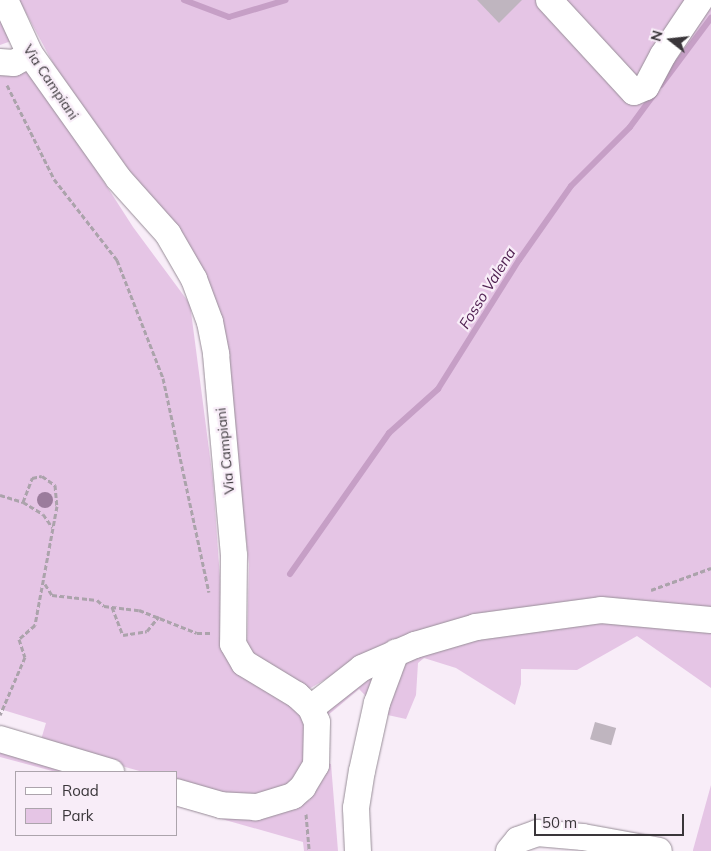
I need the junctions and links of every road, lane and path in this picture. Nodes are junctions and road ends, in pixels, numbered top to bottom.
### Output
1 (5, 0) edge
2 (549, 0) edge
3 (700, 0) edge
4 (30, 54) junction
5 (0, 62) edge
6 (8, 87) dead end
7 (0, 495) edge
8 (23, 502) junction
9 (52, 527) junction
10 (711, 568) edge
11 (45, 584) junction
12 (649, 591) dead end
13 (209, 594) dead end
14 (112, 607) junction
15 (159, 616) junction
16 (711, 620) edge
17 (208, 625) dead end
18 (220, 634) junction
19 (396, 652) junction
20 (311, 708) junction
21 (0, 715) edge
22 (0, 739) edge
23 (108, 771) edge
24 (303, 787) junction
25 (178, 793) edge
26 (309, 851) edge
27 (358, 851) edge
28 (509, 851) edge
29 (659, 851) edge

1 - 4 street, Via Campiani
2 - 3 street
4 - 5 street
4 - 18 street, Via Campiani
6 - 13 path
7 - 8 path
8 - 9 path
8 - 9 path
9 - 11 path
10 - 12 path
11 - 14 path
11 - 21 path
14 - 15 path
14 - 15 path
15 - 18 path
16 - 19 street
17 - 18 path
18 - 20 street, Via Campiani
19 - 20 street
19 - 27 street
20 - 24 street
22 - 23 street
24 - 25 street
24 - 26 path
28 - 29 street

